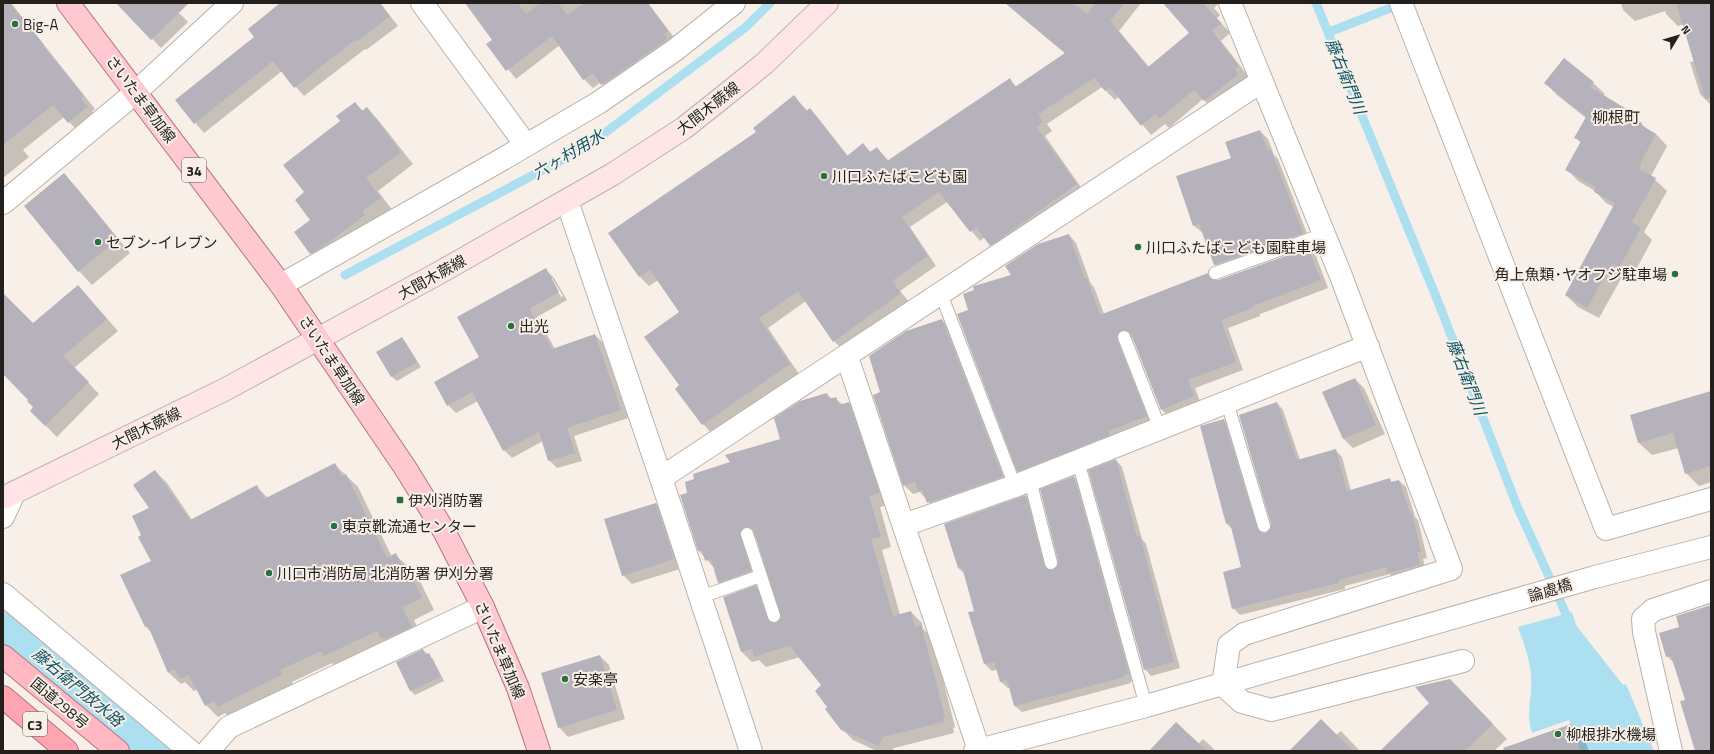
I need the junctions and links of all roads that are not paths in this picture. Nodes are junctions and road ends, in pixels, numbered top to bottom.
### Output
1 (68, 3) edge
2 (232, 3) edge
3 (422, 3) edge
4 (734, 3) edge
5 (827, 3) edge
6 (1230, 3) edge
7 (1402, 3) edge
8 (1262, 82) junction
9 (136, 92) junction
10 (526, 145) junction
11 (567, 201) junction
12 (3, 203) edge
13 (1324, 234) junction
14 (1215, 273) dead end
15 (281, 285) junction
16 (941, 294) junction
17 (1124, 338) dead end
18 (318, 339) junction
19 (1368, 346) junction
20 (847, 357) junction
21 (1227, 402) junction
22 (1160, 429) junction
23 (1078, 461) junction
24 (661, 478) junction
25 (1023, 483) junction
26 (8, 496) edge
27 (1711, 499) edge
28 (3, 517) edge
29 (904, 525) junction
30 (1264, 526) dead end
31 (747, 534) dead end
32 (1711, 547) edge
33 (1051, 563) dead end
34 (760, 576) junction
35 (1711, 591) edge
36 (3, 594) edge
37 (701, 597) junction
38 (483, 607) junction
39 (774, 616) dead end
40 (3, 656) edge
41 (1463, 661) dead end
42 (1223, 685) junction
43 (3, 697) edge
44 (1146, 706) junction
45 (67, 751) edge
46 (118, 751) edge
47 (190, 751) edge
48 (208, 751) edge
49 (539, 751) edge
50 (751, 751) edge
51 (977, 751) edge
52 (1671, 751) edge

1 - 9 main road, さいたま草加線 / 34
2 - 9 street
3 - 10 street
4 - 10 street
5 - 11 main road, 大間木蕨線
6 - 8 street
7 - 27 street
8 - 13 street
8 - 16 street
9 - 12 street
9 - 15 main road, さいたま草加線 / 34
10 - 15 street
11 - 18 main road, 大間木蕨線
11 - 24 street
13 - 14 lane
13 - 19 street
15 - 18 main road, さいたま草加線 / 34
16 - 20 street
16 - 25 lane
17 - 22 lane
18 - 26 main road, 大間木蕨線
18 - 38 main road, さいたま草加線 / 34
19 - 21 street
19 - 42 street
20 - 24 street
20 - 29 street
21 - 22 street
21 - 30 lane
22 - 23 street
23 - 25 street
23 - 44 lane
24 - 37 street
25 - 29 street
25 - 33 lane
26 - 28 street
29 - 51 street
31 - 34 lane
32 - 42 street, 論處橋
34 - 37 lane
34 - 39 lane
35 - 52 street
36 - 47 street
37 - 50 street
38 - 48 street
38 - 49 main road, さいたま草加線 / 34
40 - 46 highway, 国道298号
41 - 42 street
42 - 44 street, 論處橋
43 - 45 highway, C3
44 - 51 street, 論處橋

